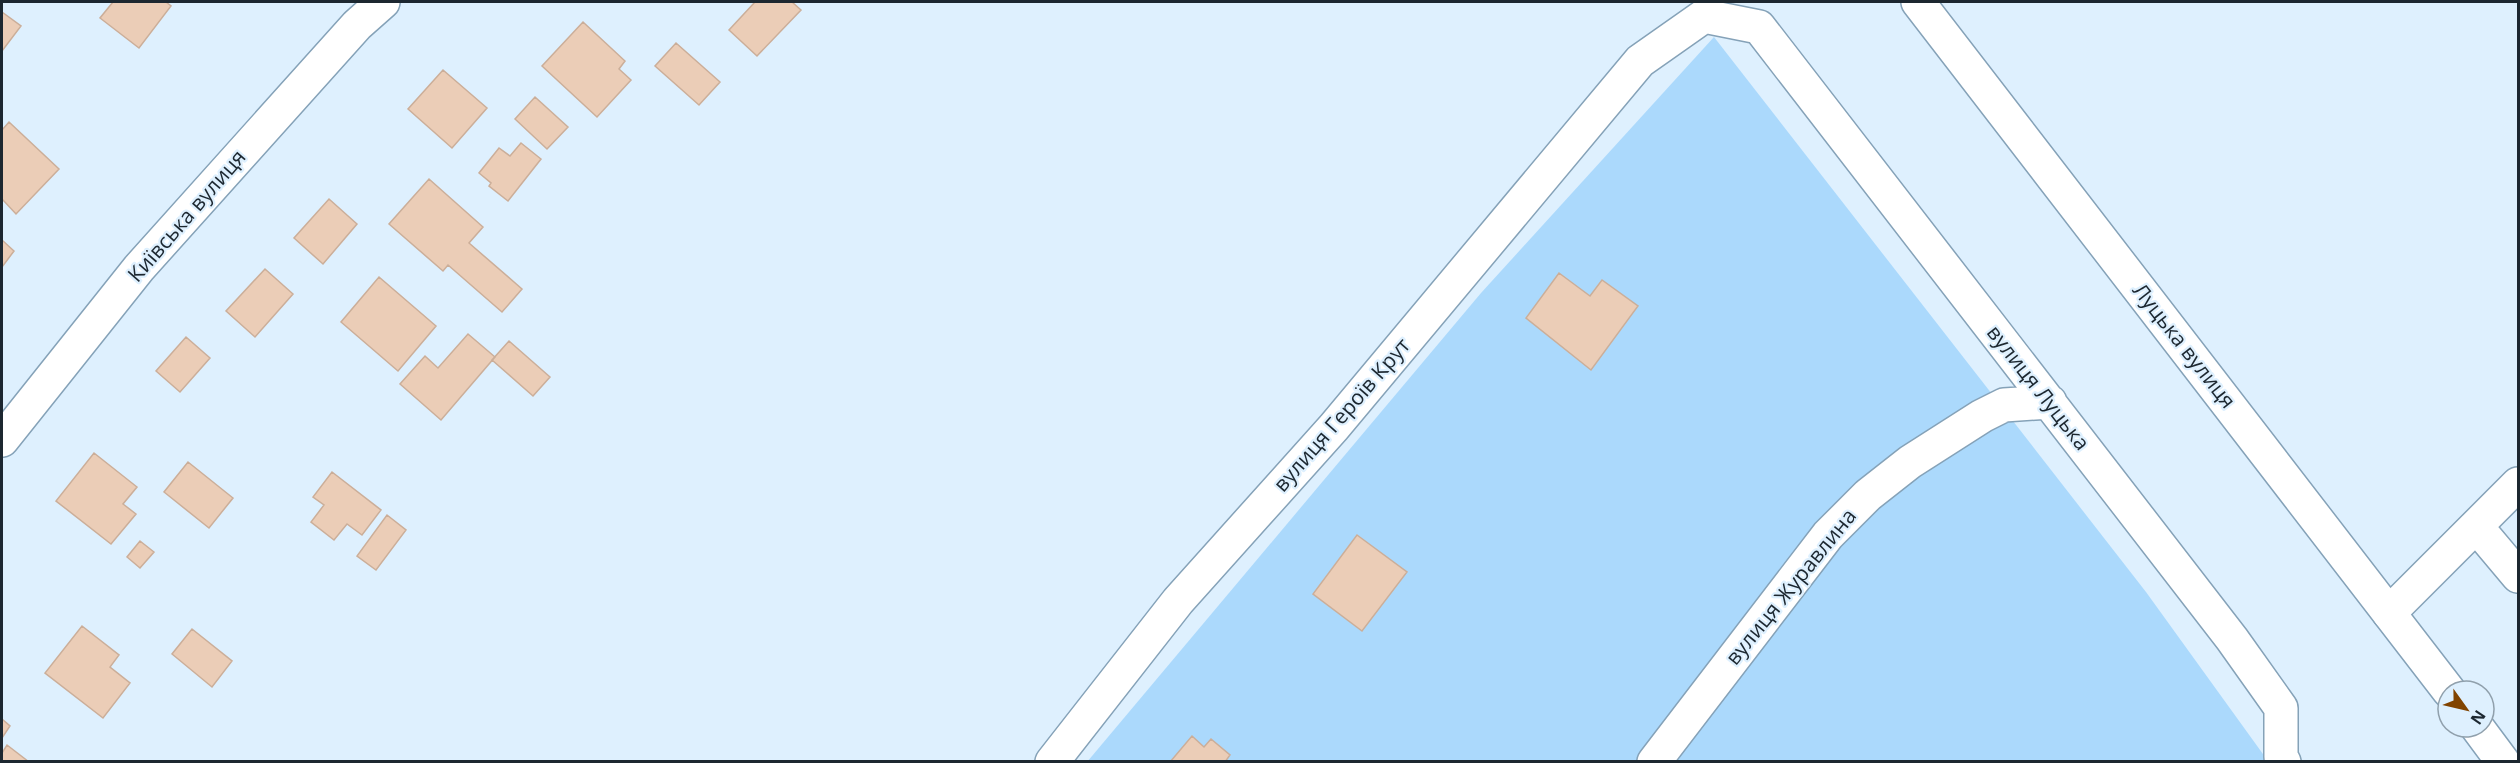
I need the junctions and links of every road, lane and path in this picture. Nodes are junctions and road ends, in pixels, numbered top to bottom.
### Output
1 (382, 2) edge
2 (1918, 2) edge
3 (1758, 27) joint
4 (2050, 402) junction
5 (2, 440) edge
6 (2518, 484) edge
7 (2476, 526) junction
8 (2518, 576) edge
9 (2389, 613) junction
10 (2440, 679) edge
11 (2486, 739) edge
12 (2281, 760) edge
13 (1052, 762) edge
14 (1654, 762) edge
15 (2503, 762) edge

1 - 5 main road, Київська вулиця
2 - 9 main road, Луцька вулиця
3 - 4 main road, вулиця Луцька
3 - 13 main road, вулиця Героїв Крут
4 - 12 main road, вулиця Луцька
4 - 14 main road, вулиця Журавлина
6 - 7 main road
7 - 8 main road
7 - 9 main road
9 - 10 main road, Луцька вулиця
11 - 15 main road

